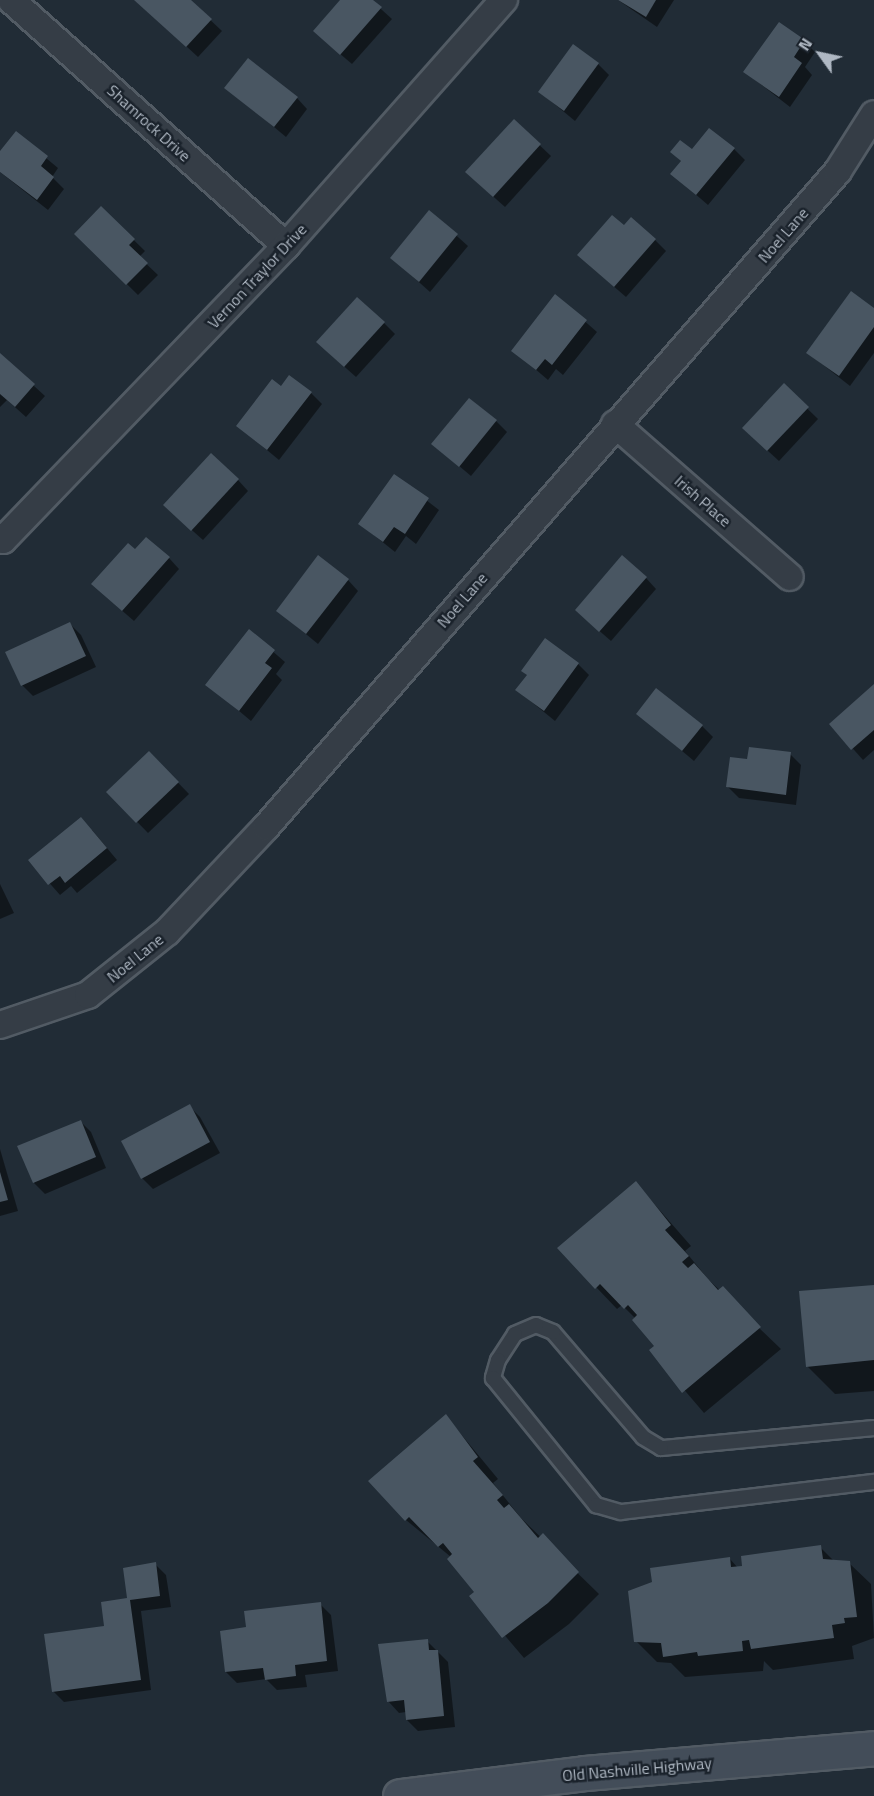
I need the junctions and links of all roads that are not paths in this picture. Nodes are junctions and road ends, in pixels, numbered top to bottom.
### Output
1 (11, 0) edge
2 (504, 0) edge
3 (874, 114) edge
4 (286, 246) junction
5 (615, 424) junction
6 (0, 537) edge
7 (790, 577) dead end
8 (0, 1025) edge
9 (874, 1428) edge
10 (874, 1482) edge
11 (874, 1748) edge
12 (400, 1796) edge

1 - 4 street, Shamrock Drive
2 - 4 street, Vernon Traylor Drive
3 - 5 street, Noel Lane
4 - 6 street, Vernon Traylor Drive
5 - 7 street, Irish Place
5 - 8 street, Noel Lane
9 - 10 lane
11 - 12 main road, Old Nashville Highway

